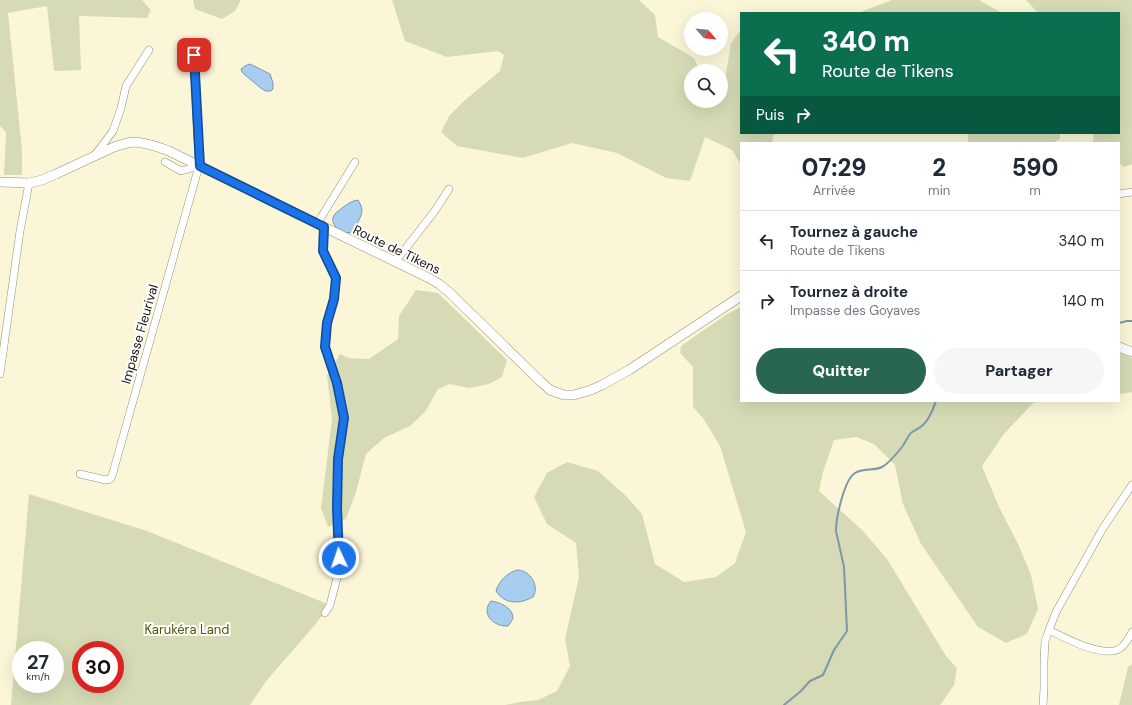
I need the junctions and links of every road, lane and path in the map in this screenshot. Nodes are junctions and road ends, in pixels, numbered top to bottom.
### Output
1 (194, 43) dead end
2 (149, 50) dead end
3 (95, 155) junction
4 (165, 162) dead end
5 (355, 162) dead end
6 (200, 166) junction
7 (0, 182) edge
8 (29, 183) junction
9 (449, 190) dead end
10 (1132, 192) edge
11 (1120, 194) edge
12 (321, 226) junction
13 (395, 262) junction
14 (740, 297) edge
15 (1120, 347) edge
16 (1132, 352) edge
17 (0, 374) edge
18 (80, 474) dead end
19 (1132, 485) edge
20 (325, 613) dead end
21 (1049, 630) junction
22 (1132, 632) edge
23 (1043, 705) edge

1 - 6 street, Impasse Fleurival
2 - 3 street
3 - 6 street, Route de Tikens
3 - 8 street, Route de Tikens
4 - 6 street
5 - 12 street
6 - 12 street, Route de Tikens
6 - 18 street, Impasse Fleurival
7 - 8 street, Route de Tikens
8 - 17 street
9 - 13 street
10 - 11 street
12 - 13 street, Route de Tikens
12 - 20 street
13 - 14 street, Route de Tikens
15 - 16 street
19 - 21 street
21 - 22 street
21 - 23 street

